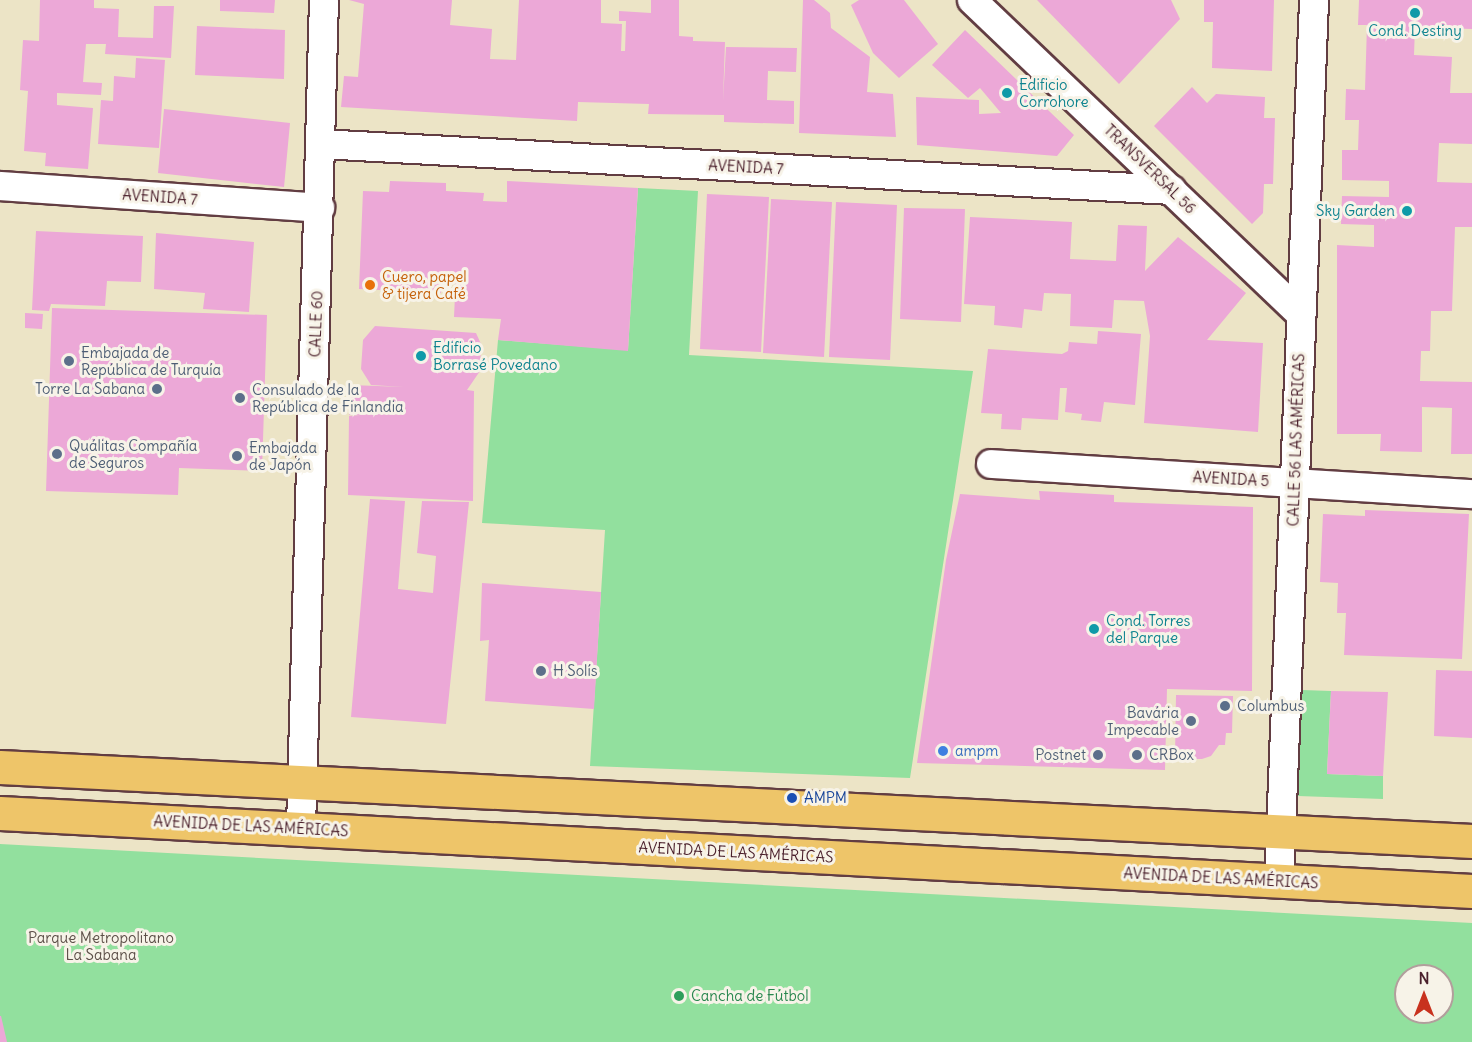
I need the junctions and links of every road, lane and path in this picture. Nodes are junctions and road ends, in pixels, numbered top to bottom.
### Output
1 (324, 0) edge
2 (972, 0) edge
3 (1314, 0) edge
4 (320, 144) junction
5 (0, 186) edge
6 (1172, 190) junction
7 (320, 208) junction
8 (1301, 314) junction
9 (991, 464) dead end
10 (1294, 483) junction
11 (1471, 494) edge
12 (0, 767) edge
13 (303, 782) junction
14 (0, 813) edge
15 (301, 828) junction
16 (1282, 832) junction
17 (1472, 841) edge
18 (1279, 881) junction
19 (1472, 891) edge

1 - 4 street, CALLE 60
2 - 6 street, TRANSVERSAL 56
3 - 8 street, CALLE 56 LAS AMÉRICAS
4 - 6 street, AVENIDA 7
4 - 7 street, CALLE 60
5 - 7 street, AVENIDA 7
6 - 8 street, TRANSVERSAL 56
7 - 13 street, CALLE 60
8 - 10 street, CALLE 56 LAS AMÉRICAS
9 - 10 street, AVENIDA 5
10 - 11 street, AVENIDA 5
10 - 16 street, CALLE 56 LAS AMÉRICAS
12 - 13 main road
13 - 15 street, CALLE 60
13 - 16 main road
14 - 15 main road, AVENIDA DE LAS AMÉRICAS
15 - 18 main road, AVENIDA DE LAS AMÉRICAS
16 - 17 main road
16 - 18 street, CALLE 56 LAS AMÉRICAS
18 - 19 main road, AVENIDA DE LAS AMÉRICAS

